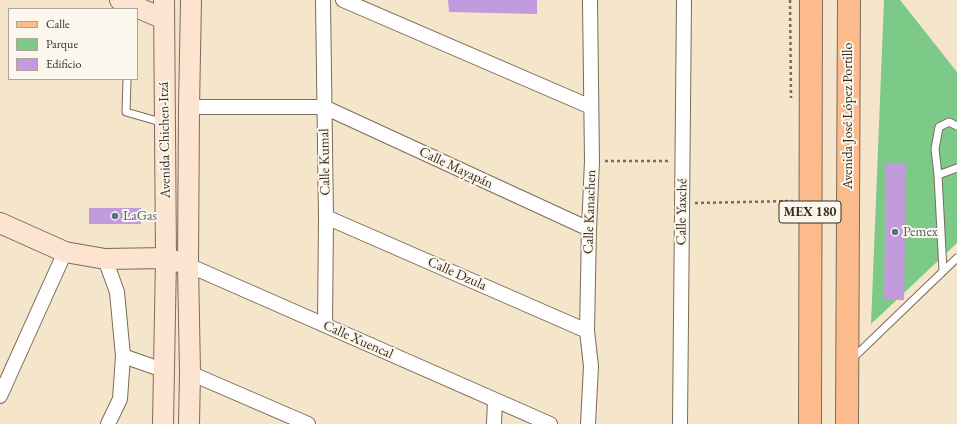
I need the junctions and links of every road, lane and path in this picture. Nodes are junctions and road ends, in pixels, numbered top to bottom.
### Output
1 (191, 0) edge
2 (323, 0) edge
3 (343, 0) edge
4 (590, 0) edge
5 (684, 0) edge
6 (811, 0) edge
7 (849, 0) edge
8 (126, 4) edge
9 (164, 9) edge
10 (127, 80) edge
11 (591, 106) junction
12 (189, 107) junction
13 (324, 107) junction
14 (164, 123) junction
15 (957, 126) edge
16 (592, 161) junction
17 (682, 161) junction
18 (957, 168) edge
19 (938, 175) junction
20 (793, 201) dead end
21 (692, 203) dead end
22 (326, 217) junction
23 (0, 223) edge
24 (589, 229) junction
25 (65, 252) junction
26 (166, 258) junction
27 (957, 258) edge
28 (105, 259) junction
29 (188, 265) junction
30 (943, 271) junction
31 (325, 325) junction
32 (587, 331) junction
33 (123, 356) junction
34 (847, 364) junction
35 (163, 370) junction
36 (190, 373) junction
37 (0, 396) edge
38 (495, 400) junction
39 (108, 424) edge
40 (162, 424) edge
41 (189, 424) edge
42 (308, 424) edge
43 (494, 424) edge
44 (550, 424) edge
45 (588, 424) edge
46 (680, 424) edge
47 (810, 424) edge
48 (847, 424) edge

1 - 12 main road, Avenida Chichen-Itzá
2 - 13 street, Calle Kumal
3 - 11 street
4 - 11 street, Calle Kanachen
5 - 17 street, Calle Yaxché
6 - 47 main road, MEX 180
7 - 34 main road, Avenida José López Portillo / MEX 180
8 - 9 main road
9 - 14 main road, Avenida Chichen-Itzá
10 - 14 lane
11 - 16 street, Calle Kanachen
12 - 13 street
12 - 29 main road, Avenida Chichen-Itzá
13 - 22 street, Calle Kumal
13 - 24 street, Calle Mayapán
14 - 26 main road, Avenida Chichen-Itzá
15 - 19 lane
16 - 17 path
16 - 24 street, Calle Kanachen
17 - 46 street, Calle Yaxché
18 - 19 lane
19 - 30 lane
20 - 21 path
22 - 31 street, Calle Kumal
22 - 32 street, Calle Dzula
23 - 25 main road, Calle Xuencal
24 - 32 street, Calle Kanachen
25 - 28 main road, Calle Xuencal
25 - 37 street
26 - 28 main road, Calle Xuencal
26 - 29 main road, Calle Xuencal
26 - 35 main road, Avenida Chichen-Itzá
27 - 30 lane
28 - 33 street
29 - 31 street, Calle Xuencal
29 - 36 main road, Avenida Chichen-Itzá
30 - 34 lane
31 - 38 street, Calle Xuencal
32 - 45 street, Calle Kanachen
33 - 35 street
33 - 39 street
34 - 48 main road, Avenida José López Portillo / MEX 180
35 - 40 main road, Avenida Chichen-Itzá
36 - 41 main road, Avenida Chichen-Itzá
36 - 42 street
38 - 43 street
38 - 44 street, Calle Xuencal

